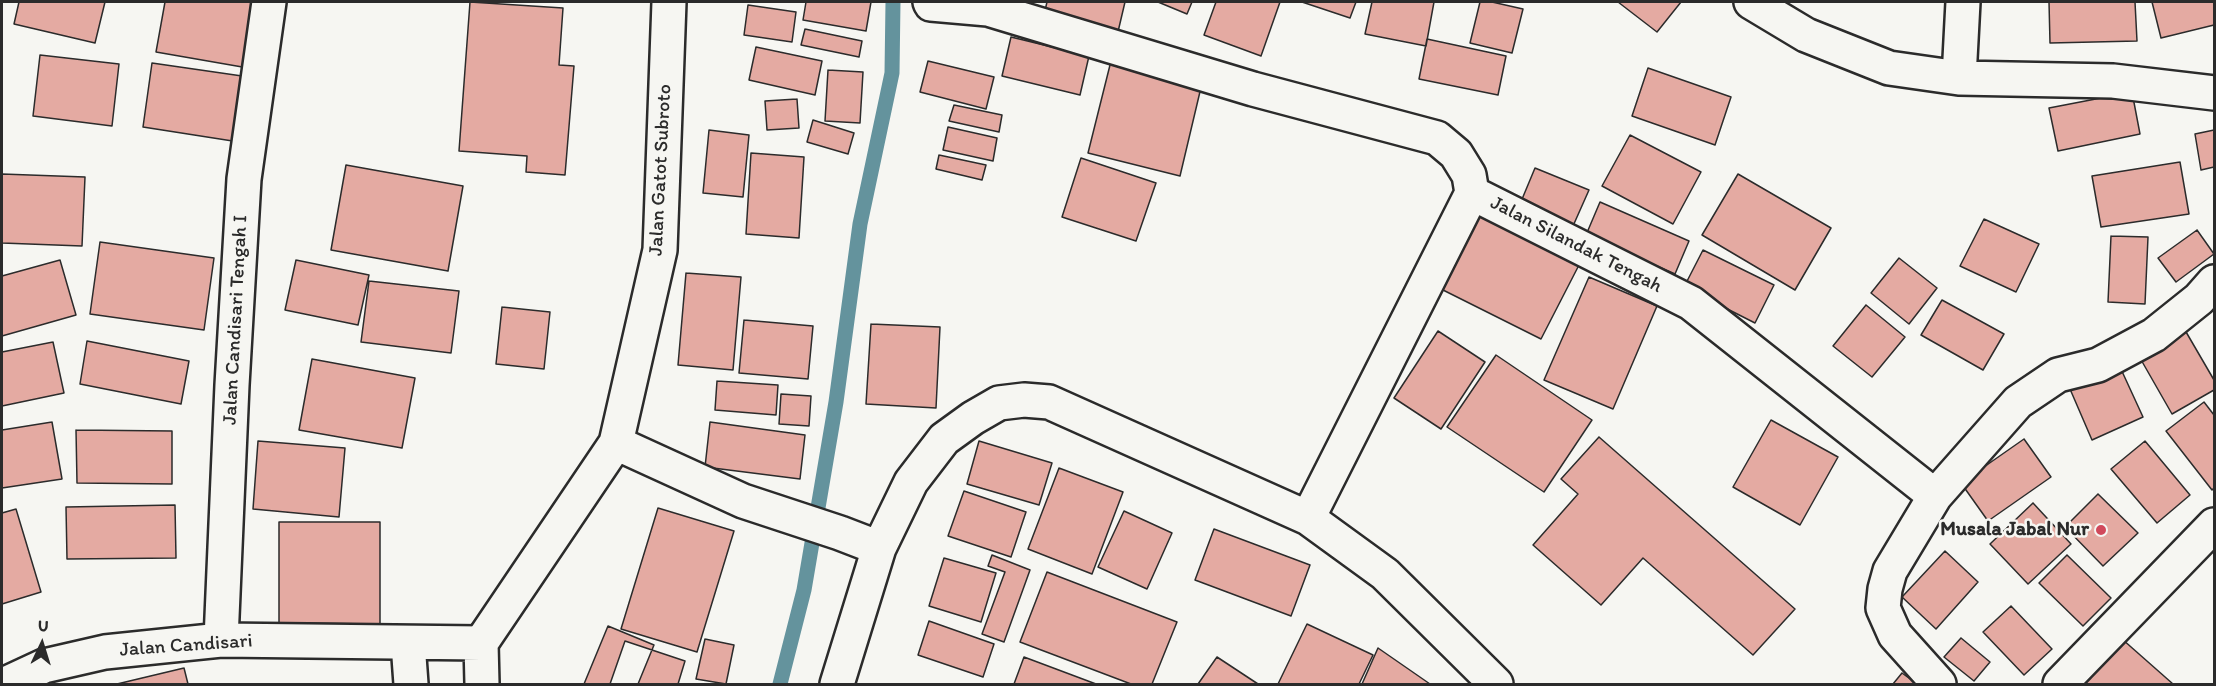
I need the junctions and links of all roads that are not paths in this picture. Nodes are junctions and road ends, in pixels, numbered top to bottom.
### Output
1 (269, 2) edge
2 (669, 2) edge
3 (930, 2) edge
4 (1751, 2) edge
5 (1963, 2) edge
6 (1959, 78) junction
7 (2214, 93) edge
8 (1472, 193) junction
9 (2214, 282) edge
10 (615, 443) junction
11 (1935, 496) junction
12 (1308, 518) junction
13 (2214, 525) edge
14 (879, 548) junction
15 (221, 640) junction
16 (408, 643) junction
17 (481, 643) junction
18 (5, 684) edge
19 (411, 684) edge
20 (482, 684) edge
21 (837, 684) edge
22 (1496, 684) edge
23 (1939, 684) edge
24 (2060, 684) edge

1 - 15 street, Jalan Candisari Tengah I
2 - 10 street, Jalan Gatot Subroto
3 - 8 street, Jalan Silandak Tengah
4 - 6 street
5 - 6 street
6 - 7 street
8 - 11 street, Jalan Silandak Tengah
8 - 12 street
9 - 11 street
10 - 14 street
10 - 17 street
11 - 23 street
12 - 14 street
12 - 22 street
13 - 24 street
14 - 21 street
15 - 16 street, Jalan Candisari
15 - 18 street, Jalan Candisari
16 - 17 street, Jalan Candisari
16 - 19 street
17 - 20 street

